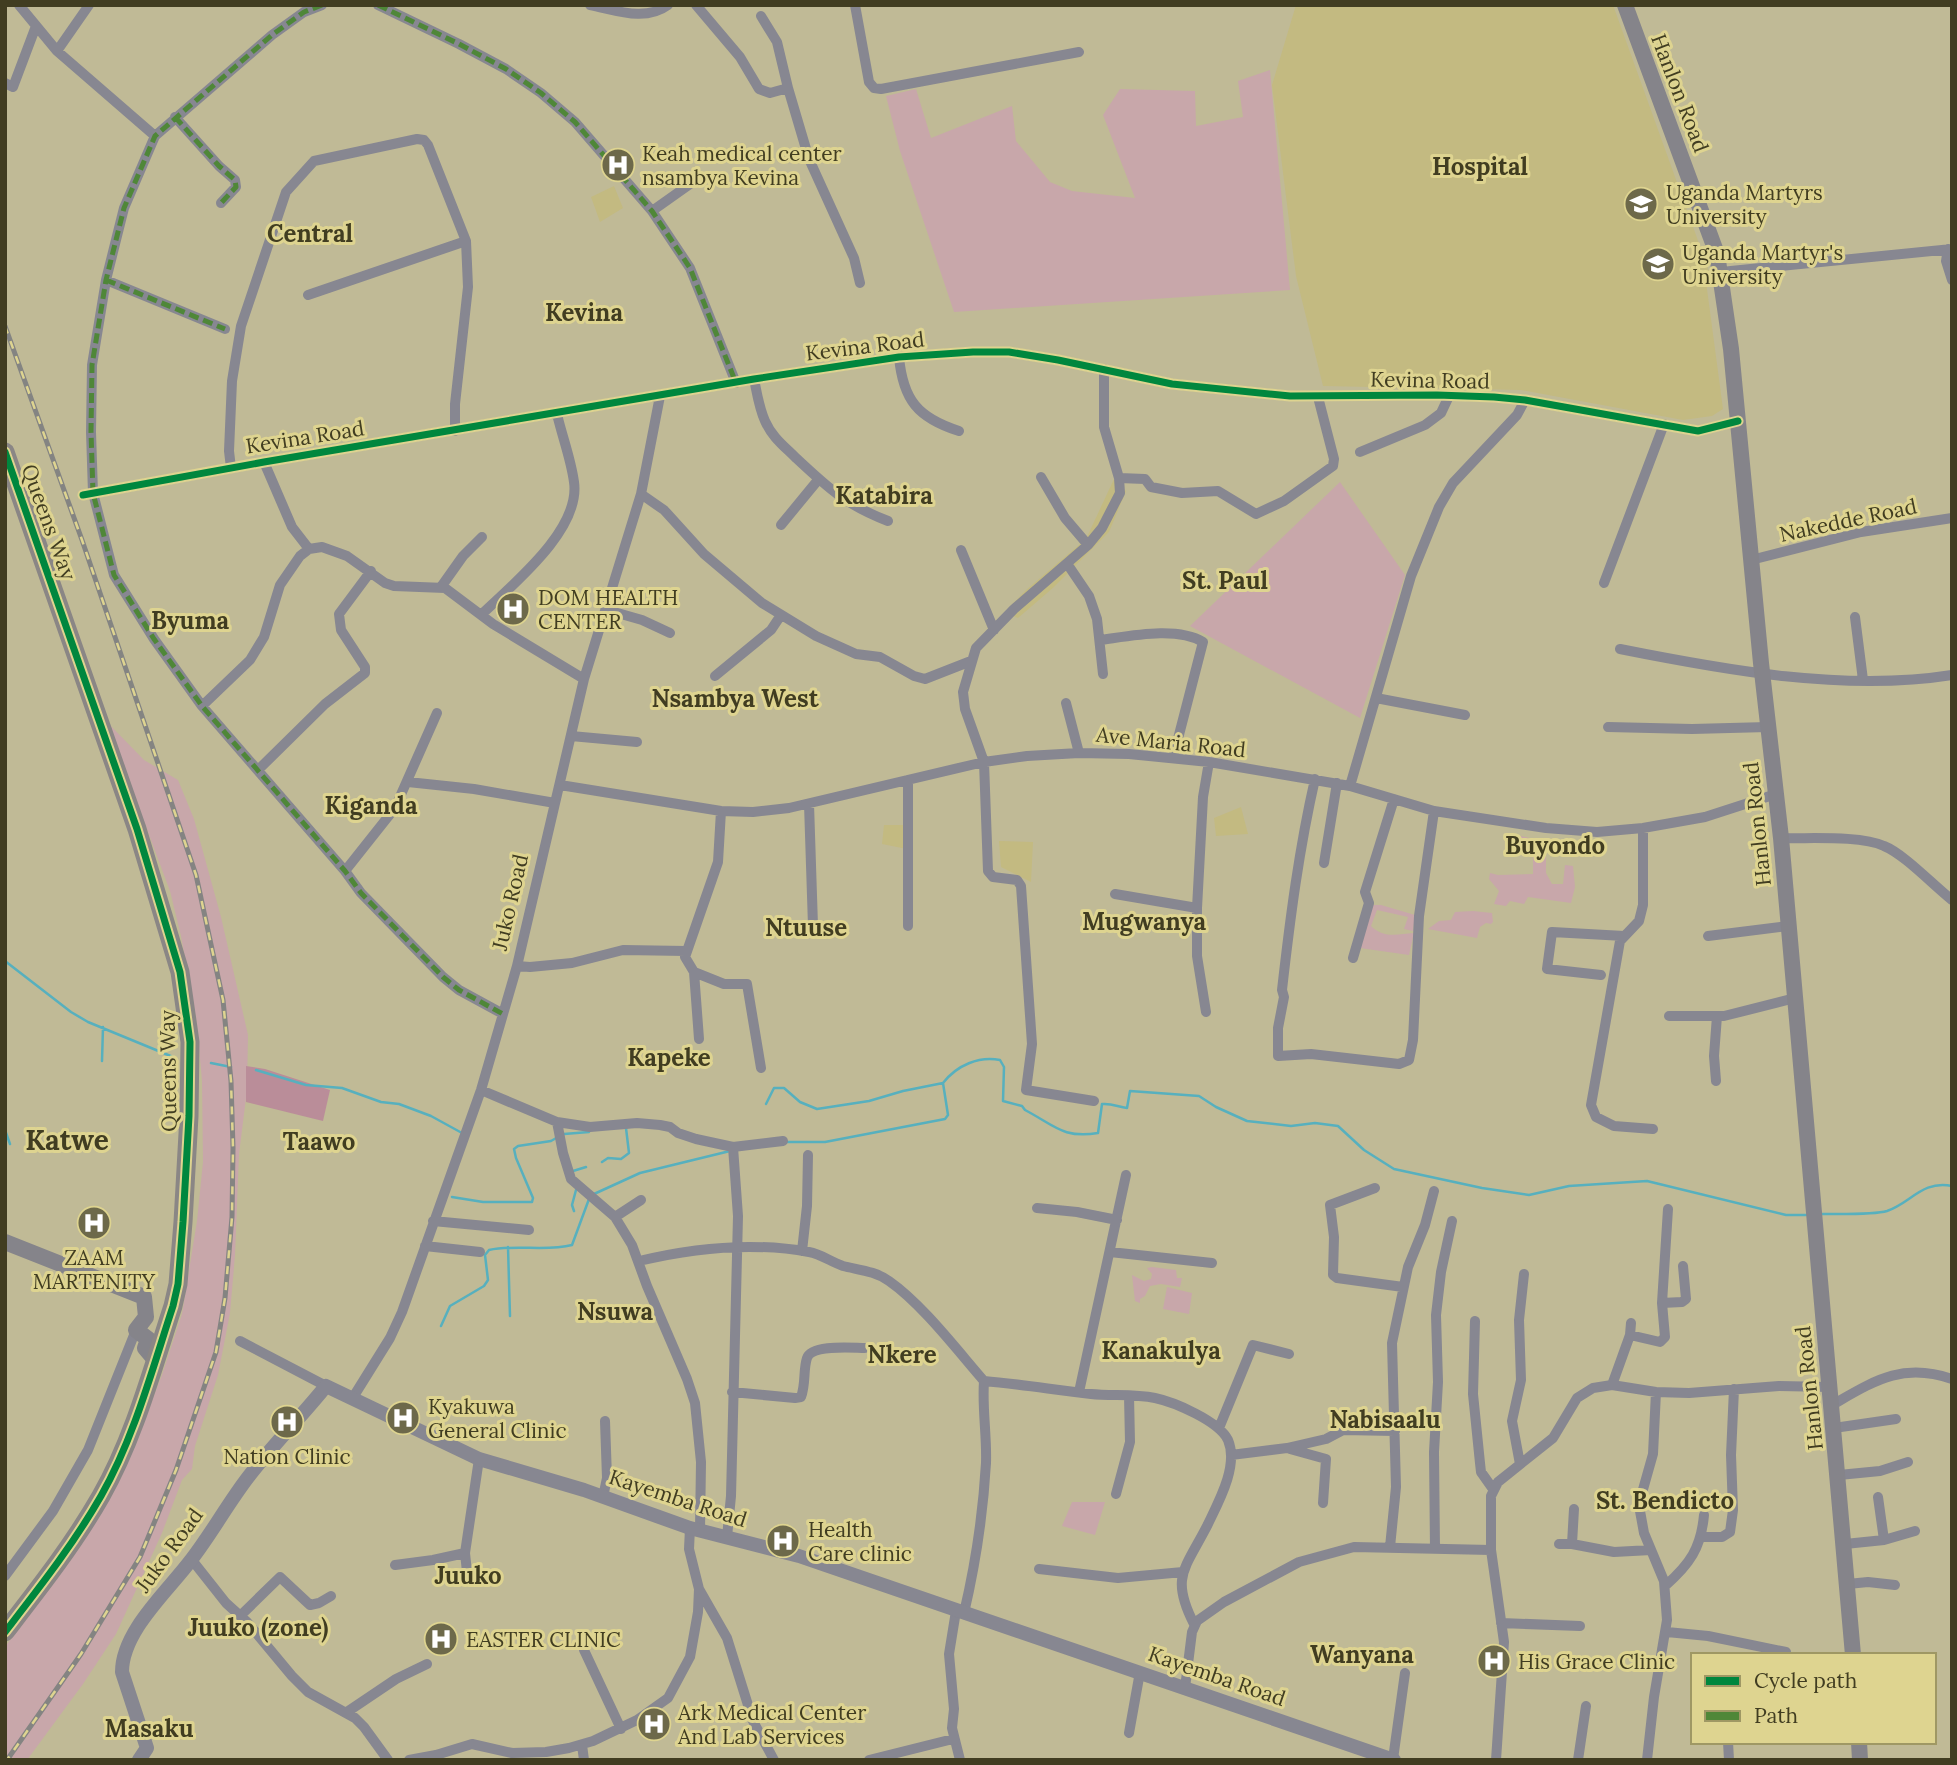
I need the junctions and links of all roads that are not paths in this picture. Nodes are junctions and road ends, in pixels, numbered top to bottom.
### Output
1 (19, 5) edge
2 (89, 5) edge
3 (322, 5) edge
4 (377, 5) edge
5 (590, 5) edge
6 (668, 5) edge
7 (696, 5) edge
8 (855, 5) edge
9 (1625, 5) edge
10 (761, 16) dead end
11 (36, 26) junction
12 (57, 51) junction
13 (1079, 52) dead end
14 (5, 83) edge
15 (788, 88) junction
16 (176, 117) junction
17 (155, 136) junction
18 (700, 177) dead end
19 (221, 203) dead end
20 (652, 211) junction
21 (466, 241) junction
22 (1950, 249) edge
23 (1721, 272) junction
24 (106, 280) junction
25 (1952, 280) edge
26 (860, 283) dead end
27 (308, 295) dead end
28 (225, 329) dead end
29 (899, 357) junction
30 (1104, 369) junction
31 (754, 379) junction
32 (736, 383) junction
33 (1449, 396) junction
34 (660, 397) junction
35 (1318, 397) junction
36 (1525, 400) junction
37 (556, 414) junction
38 (1738, 421) junction
39 (1664, 424) junction
40 (455, 430) junction
41 (959, 431) dead end
42 (5, 452) edge
43 (1360, 452) dead end
44 (264, 461) junction
45 (231, 468) junction
46 (1041, 477) dead end
47 (1119, 478) junction
48 (818, 481) junction
49 (88, 494) junction
50 (642, 494) junction
51 (1952, 518) edge
52 (888, 521) dead end
53 (781, 525) dead end
54 (482, 537) dead end
55 (1088, 545) junction
56 (309, 549) junction
57 (961, 550) dead end
58 (1751, 560) junction
59 (1068, 565) junction
60 (371, 571) junction
61 (1604, 583) dead end
62 (441, 587) junction
63 (607, 610) junction
64 (481, 615) junction
65 (780, 615) junction
66 (1855, 617) dead end
67 (994, 630) junction
68 (670, 633) dead end
69 (1101, 639) junction
70 (1620, 649) dead end
71 (971, 661) junction
72 (1762, 672) junction
73 (1103, 674) dead end
74 (1952, 675) edge
75 (715, 676) dead end
76 (584, 679) junction
77 (1863, 680) junction
78 (1376, 698) junction
79 (1066, 703) dead end
80 (202, 706) junction
81 (436, 713) dead end
82 (1465, 715) dead end
83 (1608, 727) dead end
84 (1768, 727) junction
85 (571, 736) junction
86 (637, 742) dead end
87 (1079, 753) junction
88 (1173, 758) junction
89 (984, 762) junction
90 (1209, 762) junction
91 (259, 769) junction
92 (1315, 779) junction
93 (908, 780) junction
94 (408, 782) junction
95 (1337, 783) junction
96 (560, 785) junction
97 (1350, 786) junction
98 (1776, 794) junction
99 (1394, 799) junction
100 (555, 803) junction
101 (809, 804) junction
102 (720, 811) junction
103 (1434, 811) junction
104 (1643, 828) junction
105 (1781, 838) junction
106 (1324, 863) dead end
107 (345, 871) junction
108 (1115, 894) dead end
109 (1952, 900) edge
110 (1197, 908) junction
111 (813, 926) dead end
112 (908, 926) dead end
113 (1788, 926) junction
114 (1623, 936) junction
115 (1708, 936) dead end
116 (687, 951) junction
117 (1353, 958) dead end
118 (517, 966) junction
119 (694, 972) junction
120 (1601, 975) dead end
121 (1795, 998) junction
122 (1206, 1012) dead end
123 (503, 1014) junction
124 (1668, 1016) dead end
125 (1717, 1016) junction
126 (699, 1039) dead end
127 (761, 1068) dead end
128 (1716, 1081) dead end
129 (481, 1090) junction
130 (1094, 1101) dead end
131 (557, 1122) junction
132 (1653, 1129) dead end
133 (783, 1140) dead end
134 (733, 1147) junction
135 (808, 1155) dead end
136 (1126, 1175) dead end
137 (1375, 1188) dead end
138 (1434, 1191) dead end
139 (641, 1200) dead end
140 (1037, 1208) dead end
141 (1668, 1209) dead end
142 (615, 1217) junction
143 (1117, 1220) junction
144 (433, 1221) junction
145 (1452, 1221) dead end
146 (528, 1230) dead end
147 (5, 1242) edge
148 (425, 1246) junction
149 (736, 1248) junction
150 (802, 1251) junction
151 (480, 1252) dead end
152 (1110, 1252) junction
153 (639, 1261) junction
154 (1212, 1263) dead end
155 (1684, 1266) dead end
156 (1524, 1274) dead end
157 (1404, 1287) junction
158 (1662, 1303) junction
159 (1475, 1321) dead end
160 (1631, 1323) dead end
161 (136, 1330) junction
162 (1630, 1335) junction
163 (240, 1340) dead end
164 (865, 1348) dead end
165 (1289, 1354) dead end
166 (156, 1362) junction
167 (1952, 1379) edge
168 (984, 1381) junction
169 (1612, 1385) junction
170 (326, 1387) junction
171 (1830, 1387) junction
172 (1734, 1389) junction
173 (732, 1392) junction
174 (1079, 1392) junction
175 (1656, 1392) junction
176 (1129, 1396) junction
177 (352, 1399) junction
178 (1832, 1405) junction
179 (1896, 1419) dead end
180 (605, 1421) dead end
181 (1219, 1428) junction
182 (1834, 1429) junction
183 (1395, 1431) junction
184 (1287, 1448) junction
185 (1231, 1455) junction
186 (479, 1459) junction
187 (1908, 1462) dead end
188 (1520, 1464) junction
189 (1839, 1475) junction
190 (1493, 1489) junction
191 (1116, 1494) dead end
192 (603, 1497) junction
193 (1878, 1497) dead end
194 (1323, 1503) dead end
195 (1574, 1509) dead end
196 (1704, 1515) dead end
197 (695, 1529) junction
198 (1915, 1531) dead end
199 (727, 1537) junction
200 (1702, 1537) junction
201 (1884, 1540) junction
202 (1559, 1544) dead end
203 (1572, 1544) junction
204 (1844, 1544) junction
205 (1390, 1547) junction
206 (1435, 1549) junction
207 (1491, 1550) junction
208 (1651, 1550) junction
209 (466, 1553) junction
210 (192, 1560) junction
211 (395, 1565) dead end
212 (1039, 1569) dead end
213 (467, 1572) dead end
214 (1183, 1572) junction
215 (5, 1576) edge
216 (1848, 1584) junction
217 (1895, 1585) dead end
218 (1665, 1586) junction
219 (699, 1589) junction
220 (331, 1596) dead end
221 (960, 1612) junction
222 (240, 1616) junction
223 (1501, 1623) junction
224 (1194, 1624) junction
225 (1580, 1626) dead end
226 (5, 1632) edge
227 (1667, 1632) junction
228 (584, 1650) dead end
229 (1786, 1652) dead end
230 (1853, 1653) edge
231 (427, 1664) dead end
232 (1140, 1672) junction
233 (1405, 1673) dead end
234 (1185, 1688) junction
235 (1586, 1706) dead end
236 (347, 1712) junction
237 (621, 1729) junction
238 (1129, 1733) dead end
239 (953, 1738) junction
240 (1343, 1743) junction
241 (582, 1745) junction
242 (1394, 1759) edge
243 (139, 1760) edge
244 (388, 1760) edge
245 (410, 1760) edge
246 (584, 1760) edge
247 (774, 1760) edge
248 (869, 1760) edge
249 (960, 1760) edge
250 (1343, 1760) edge
251 (1496, 1760) edge
252 (1578, 1760) edge
253 (1647, 1760) edge

1 - 11 street
2 - 12 street
3 - 16 street
4 - 20 street
5 - 6 street
7 - 15 street
8 - 13 street
9 - 23 main road, Hanlon Road
10 - 15 street
11 - 12 street
11 - 14 street
12 - 17 street
15 - 26 street
16 - 17 street
16 - 19 street
17 - 24 street
18 - 20 street
20 - 32 street
21 - 27 street
21 - 40 street
21 - 45 street
22 - 23 street
22 - 25 street
23 - 38 main road, Hanlon Road
24 - 28 street
24 - 49 street
29 - 30 street, Kevina Road
29 - 31 street, Kevina Road
29 - 41 street
30 - 35 street, Kevina Road
30 - 47 street
31 - 32 street, Kevina Road
31 - 48 street
32 - 34 street, Kevina Road
33 - 35 street, Kevina Road
33 - 36 street, Kevina Road
33 - 43 street
34 - 37 street, Kevina Road
34 - 50 street, Juko Road
35 - 47 street
36 - 39 street, Kevina Road
36 - 78 street
37 - 40 street, Kevina Road
37 - 64 street
38 - 39 street, Kevina Road
38 - 58 main road, Hanlon Road
39 - 61 street
40 - 44 street, Kevina Road
42 - 166 highway, Queens Way
44 - 45 street, Kevina Road
44 - 56 street
45 - 49 street, Kevina Road
46 - 55 street
47 - 55 street
48 - 52 street
48 - 53 street
49 - 80 street
50 - 63 street, Juko Road
50 - 65 street
51 - 58 street, Nakedde Road
54 - 62 street
55 - 59 street
56 - 60 street
56 - 80 street
57 - 67 street
58 - 72 main road, Hanlon Road
59 - 67 street
59 - 69 street
60 - 62 street
60 - 91 street
62 - 64 street
63 - 68 street
63 - 76 street, Juko Road
64 - 76 street
65 - 71 street
65 - 75 street
66 - 77 street
67 - 71 street
69 - 73 street
69 - 88 street
70 - 72 street
71 - 89 street
72 - 77 street
72 - 84 main road, Hanlon Road
74 - 77 street
76 - 85 street, Juko Road
78 - 82 street
78 - 97 street
79 - 87 street
80 - 91 street
81 - 94 street
83 - 84 street
84 - 98 main road, Hanlon Road
85 - 86 street
85 - 96 street, Juko Road
87 - 88 street, Ave Maria Road
87 - 89 street, Ave Maria Road
88 - 90 street, Ave Maria Road
89 - 93 street, Ave Maria Road
89 - 130 street
90 - 92 street, Ave Maria Road
90 - 110 street
91 - 107 street
92 - 95 street, Ave Maria Road
92 - 103 street
93 - 101 street, Ave Maria Road
93 - 112 street
94 - 100 street
94 - 107 street
95 - 97 street, Ave Maria Road
95 - 106 street
96 - 100 street, Juko Road
96 - 102 street, Ave Maria Road
97 - 99 street, Ave Maria Road
98 - 104 street, Ave Maria Road
98 - 105 main road, Hanlon Road
99 - 103 street, Ave Maria Road
99 - 117 street
100 - 118 street, Juko Road
101 - 102 street, Ave Maria Road
101 - 111 street
102 - 116 street
103 - 104 street, Ave Maria Road
104 - 114 street
105 - 109 street
105 - 113 main road, Hanlon Road
107 - 123 street
108 - 110 street
110 - 122 street
113 - 115 street
113 - 121 main road, Hanlon Road
114 - 120 street
114 - 132 street
116 - 118 street
116 - 119 street
118 - 123 street, Juko Road
119 - 126 street
119 - 127 street
121 - 125 street
121 - 171 main road, Hanlon Road
123 - 129 street, Juko Road
124 - 125 street
125 - 128 street
129 - 131 street
129 - 144 street, Juko Road
131 - 134 street
131 - 142 street
133 - 134 street
134 - 149 street
135 - 150 street
136 - 143 street
137 - 157 street
138 - 157 street
139 - 142 street
140 - 143 street
141 - 158 street
142 - 153 street
143 - 152 street
144 - 146 street
144 - 148 street, Juko Road
145 - 206 street
147 - 161 main road
148 - 151 street
148 - 177 street, Juko Road
149 - 150 street
149 - 153 street
149 - 173 street
150 - 168 street
152 - 154 street
152 - 174 street
153 - 197 street
155 - 158 street
156 - 188 street
157 - 183 street
158 - 162 street
159 - 190 street
160 - 162 street
161 - 166 main road
161 - 215 street
162 - 169 street
163 - 170 street, Kayemba Road
164 - 173 street
165 - 181 street
166 - 226 highway, Queens Way
167 - 178 street
168 - 174 street
168 - 221 street
169 - 175 street
169 - 188 street
170 - 177 street, Kayemba Road
170 - 210 street, Juko Road
171 - 172 street
171 - 178 main road, Hanlon Road
172 - 175 street
172 - 200 street
173 - 199 street
174 - 176 street
175 - 208 street
176 - 181 street
176 - 191 street
177 - 186 street, Kayemba Road
178 - 182 main road, Hanlon Road
179 - 182 street
180 - 192 street
181 - 185 street
182 - 189 main road, Hanlon Road
183 - 184 street
183 - 205 street
184 - 185 street
184 - 194 street
185 - 214 street
186 - 192 street, Kayemba Road
186 - 209 street
187 - 189 street
188 - 190 street
189 - 204 main road, Hanlon Road
190 - 207 street
192 - 197 street, Kayemba Road
193 - 201 street
195 - 203 street
196 - 200 street
197 - 199 street, Kayemba Road
197 - 219 street
198 - 201 street
199 - 221 street, Kayemba Road
200 - 218 street
201 - 204 street
202 - 203 street
203 - 208 street
204 - 216 main road, Hanlon Road
205 - 206 street
205 - 224 street
206 - 207 street
207 - 223 street
208 - 218 street
209 - 211 street
209 - 213 street
210 - 222 street
210 - 243 street, Juko Road
212 - 214 street
214 - 224 street
216 - 217 street
216 - 230 main road, Hanlon Road
218 - 227 street
219 - 237 street
219 - 247 street
220 - 222 street
221 - 232 street, Kayemba Road
221 - 239 street
222 - 236 street
223 - 225 street
223 - 251 street
224 - 234 street
227 - 229 street
227 - 253 street
228 - 237 street
231 - 236 street
232 - 234 street, Kayemba Road
232 - 238 street
233 - 242 street
234 - 240 street, Kayemba Road
235 - 252 street
236 - 244 street
237 - 241 street
239 - 248 street
239 - 249 street
240 - 242 street, Kayemba Road
240 - 250 street
241 - 245 street
241 - 246 street

